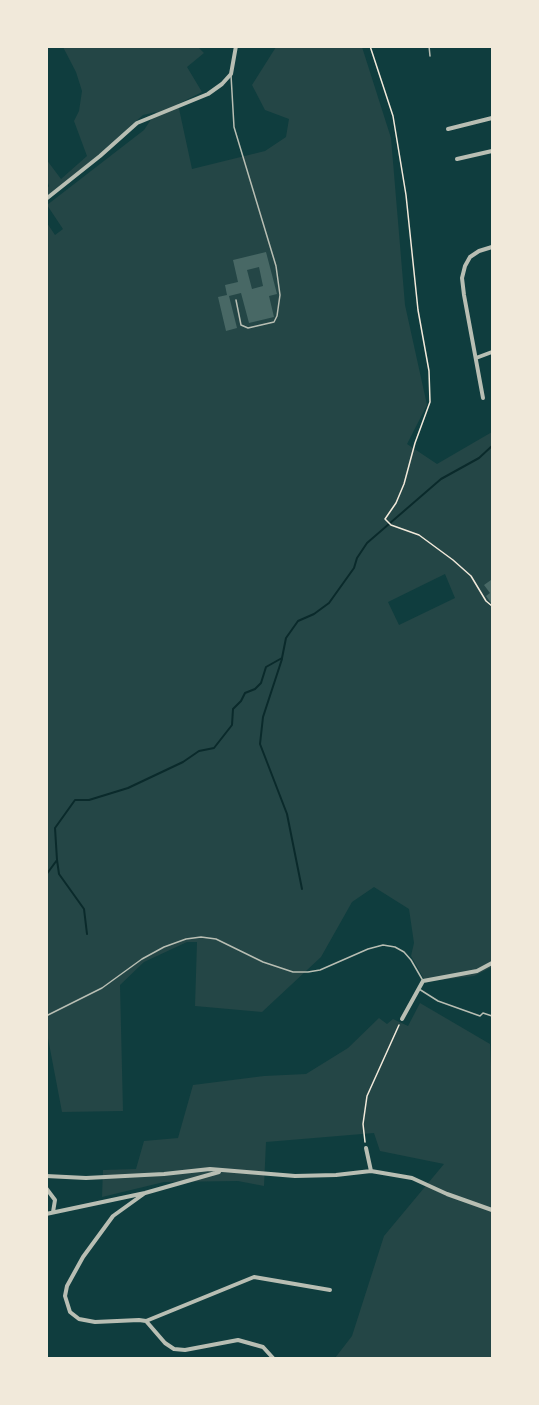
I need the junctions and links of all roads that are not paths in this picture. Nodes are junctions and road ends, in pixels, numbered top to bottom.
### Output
1 (236, 46) edge
2 (429, 46) edge
3 (430, 57) dead end
4 (231, 74) junction
5 (492, 118) edge
6 (448, 129) dead end
7 (492, 151) edge
8 (457, 159) dead end
9 (46, 199) edge
10 (492, 247) edge
11 (236, 300) dead end
12 (492, 352) edge
13 (476, 358) junction
14 (483, 398) dead end
15 (492, 963) edge
16 (423, 981) junction
17 (419, 989) junction
18 (46, 1016) edge
19 (492, 1016) edge
20 (402, 1019) road end
21 (366, 1148) road end
22 (223, 1170) junction
23 (371, 1171) junction
24 (46, 1176) edge
25 (46, 1188) edge
26 (145, 1193) junction
27 (492, 1210) edge
28 (53, 1212) junction
29 (46, 1214) edge
30 (330, 1290) dead end
31 (146, 1321) junction
32 (273, 1359) edge

1 - 4 street
2 - 3 lane
4 - 9 street
4 - 11 lane
5 - 6 street
7 - 8 street
10 - 13 street
12 - 13 street
13 - 14 street
15 - 16 street
16 - 17 street
16 - 18 lane
17 - 19 lane
17 - 20 street
21 - 23 street
22 - 23 street
22 - 24 street
22 - 26 street
23 - 27 street
25 - 28 street
26 - 28 street
26 - 31 street
28 - 29 street
30 - 31 street
31 - 32 street

